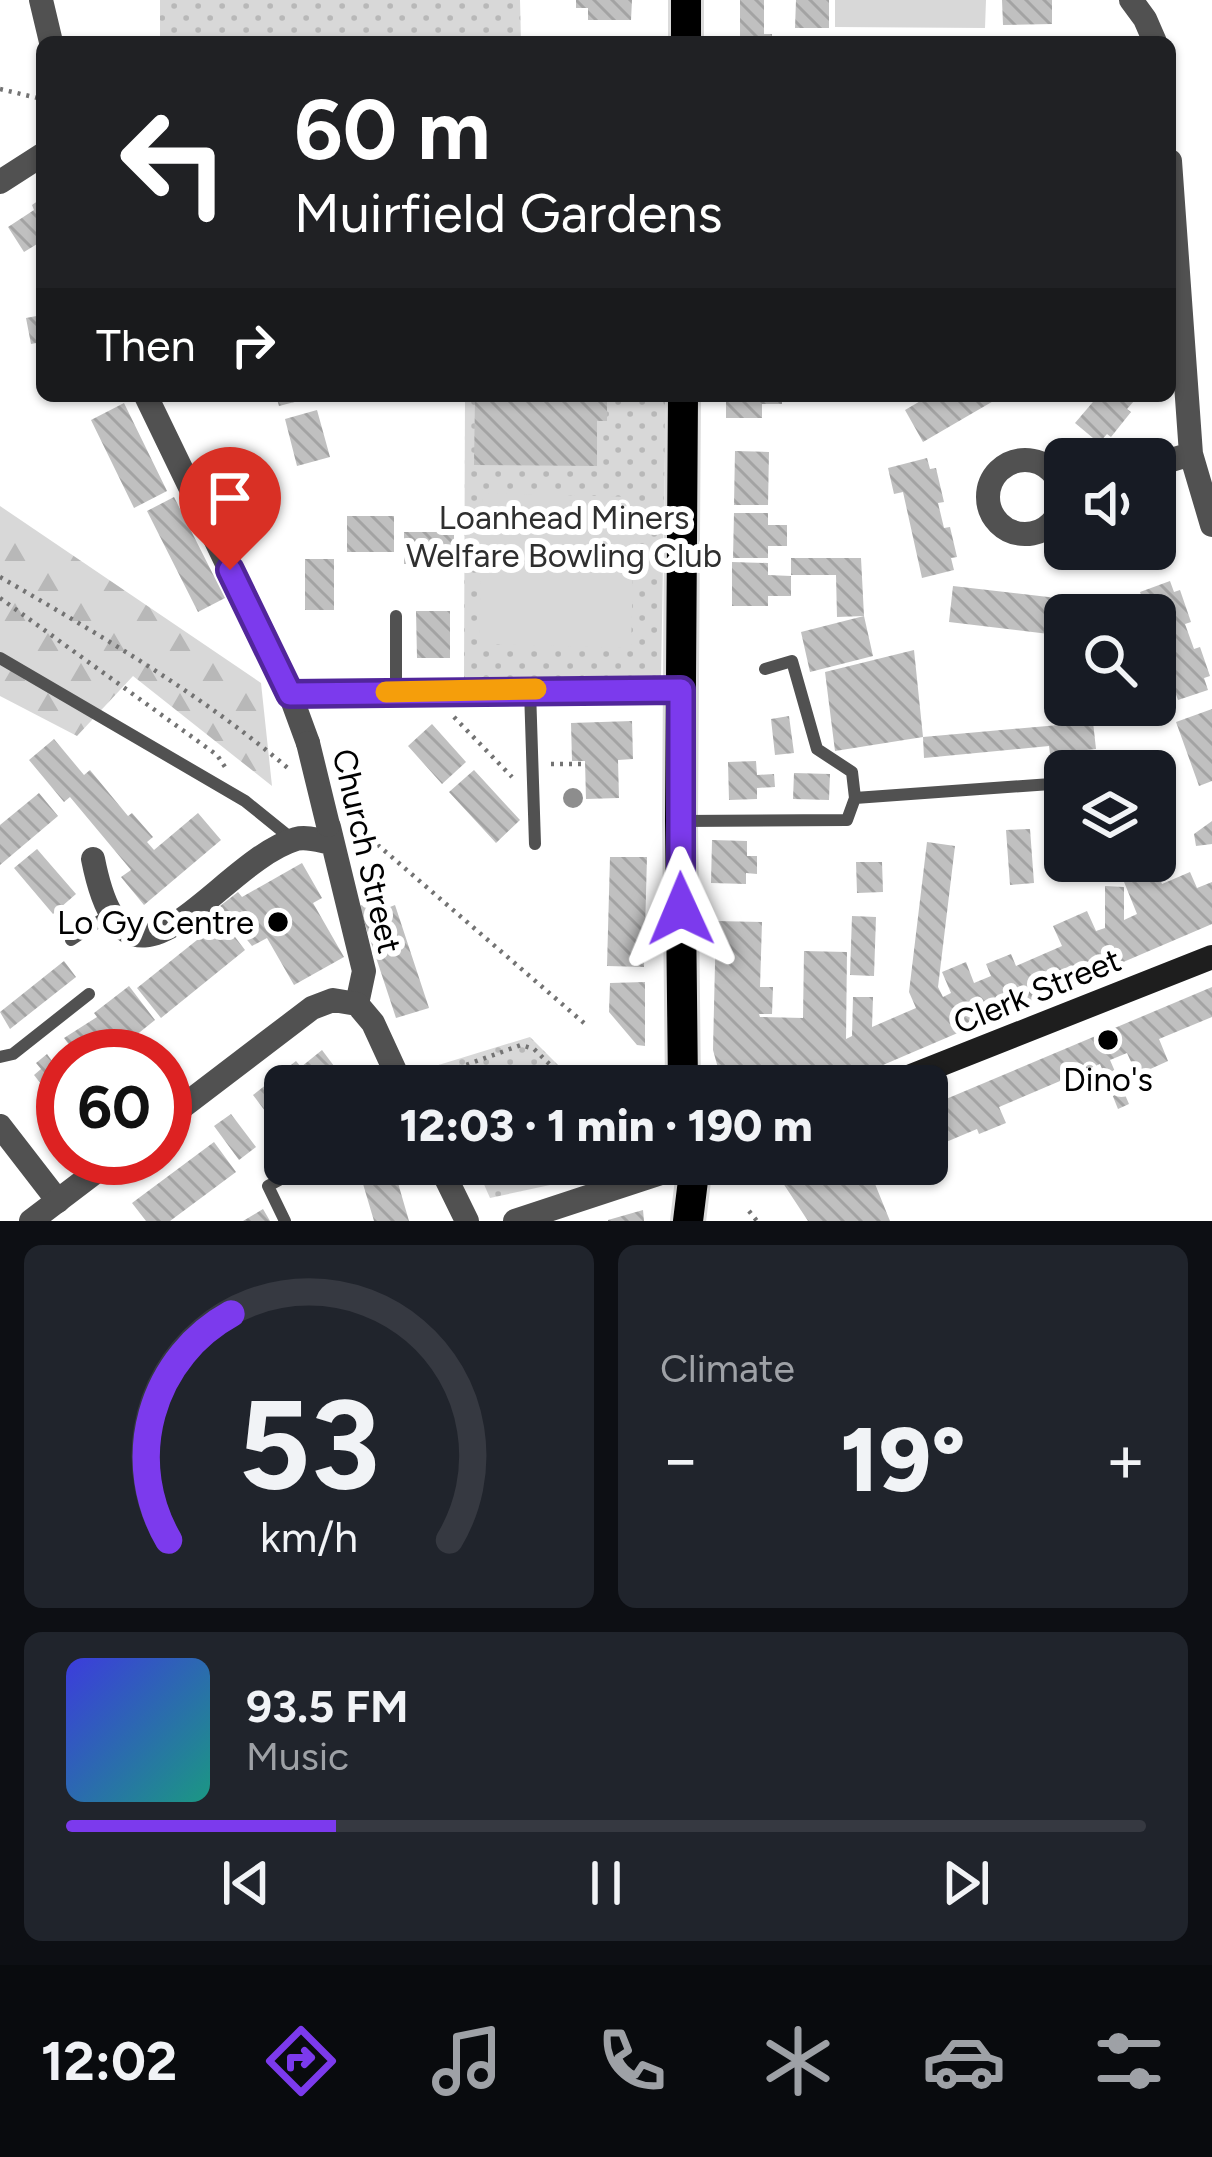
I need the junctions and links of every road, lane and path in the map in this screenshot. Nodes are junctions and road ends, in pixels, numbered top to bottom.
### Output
1 (41, 0) edge
2 (686, 0) edge
3 (1131, 0) edge
4 (50, 36) edge
5 (686, 36) edge
6 (1152, 36) edge
7 (0, 89) edge
8 (36, 98) edge
9 (36, 159) edge
10 (0, 182) edge
11 (1176, 245) edge
12 (149, 402) edge
13 (683, 402) edge
14 (1191, 454) junction
15 (1176, 459) edge
16 (1212, 526) edge
17 (0, 598) edge
18 (396, 616) dead end
19 (0, 658) edge
20 (765, 669) dead end
21 (530, 689) junction
22 (681, 690) junction
23 (428, 691) junction
24 (396, 692) junction
25 (290, 694) junction
26 (532, 764) junction
27 (581, 764) dead end
28 (1044, 785) edge
29 (856, 798) junction
30 (533, 799) junction
31 (245, 801) junction
32 (680, 821) junction
33 (330, 834) junction
34 (293, 840) junction
35 (535, 844) dead end
36 (92, 860) dead end
37 (110, 914) junction
38 (71, 940) dead end
39 (1212, 957) edge
40 (89, 994) dead end
41 (357, 1004) junction
42 (0, 1057) edge
43 (392, 1065) edge
44 (466, 1065) edge
45 (551, 1065) edge
46 (683, 1065) edge
47 (939, 1065) edge
48 (192, 1099) edge
49 (0, 1126) edge
50 (79, 1185) edge
51 (270, 1185) edge
52 (449, 1185) edge
53 (627, 1185) edge
54 (691, 1185) edge
55 (58, 1201) junction
56 (749, 1210) dead end
57 (32, 1221) edge
58 (285, 1221) edge
59 (467, 1221) edge
60 (515, 1221) edge
61 (688, 1221) edge
62 (757, 1221) edge

1 - 4 street
2 - 5 main road
3 - 6 street
7 - 8 path
9 - 10 street
11 - 14 street
12 - 25 street, Church Street
13 - 22 main road
14 - 15 street
14 - 16 street
17 - 31 path
18 - 24 lane
19 - 31 lane
20 - 29 lane
21 - 22 street
21 - 23 street
21 - 26 lane
22 - 32 main road
23 - 24 street
23 - 30 path
24 - 25 street
25 - 33 street, Church Street, bridge
26 - 27 path
26 - 30 lane
28 - 29 lane
29 - 32 lane
30 - 35 lane
31 - 34 lane
32 - 46 main road
33 - 34 street
33 - 41 street, Church Street
34 - 37 street
36 - 37 street
37 - 38 lane
39 - 47 main road, Clerk Street
40 - 42 lane
41 - 43 street, Church Street
41 - 48 street
44 - 45 path
49 - 55 street
50 - 55 street
51 - 58 lane
52 - 59 street
53 - 60 street
54 - 61 main road
55 - 57 street
56 - 62 path

